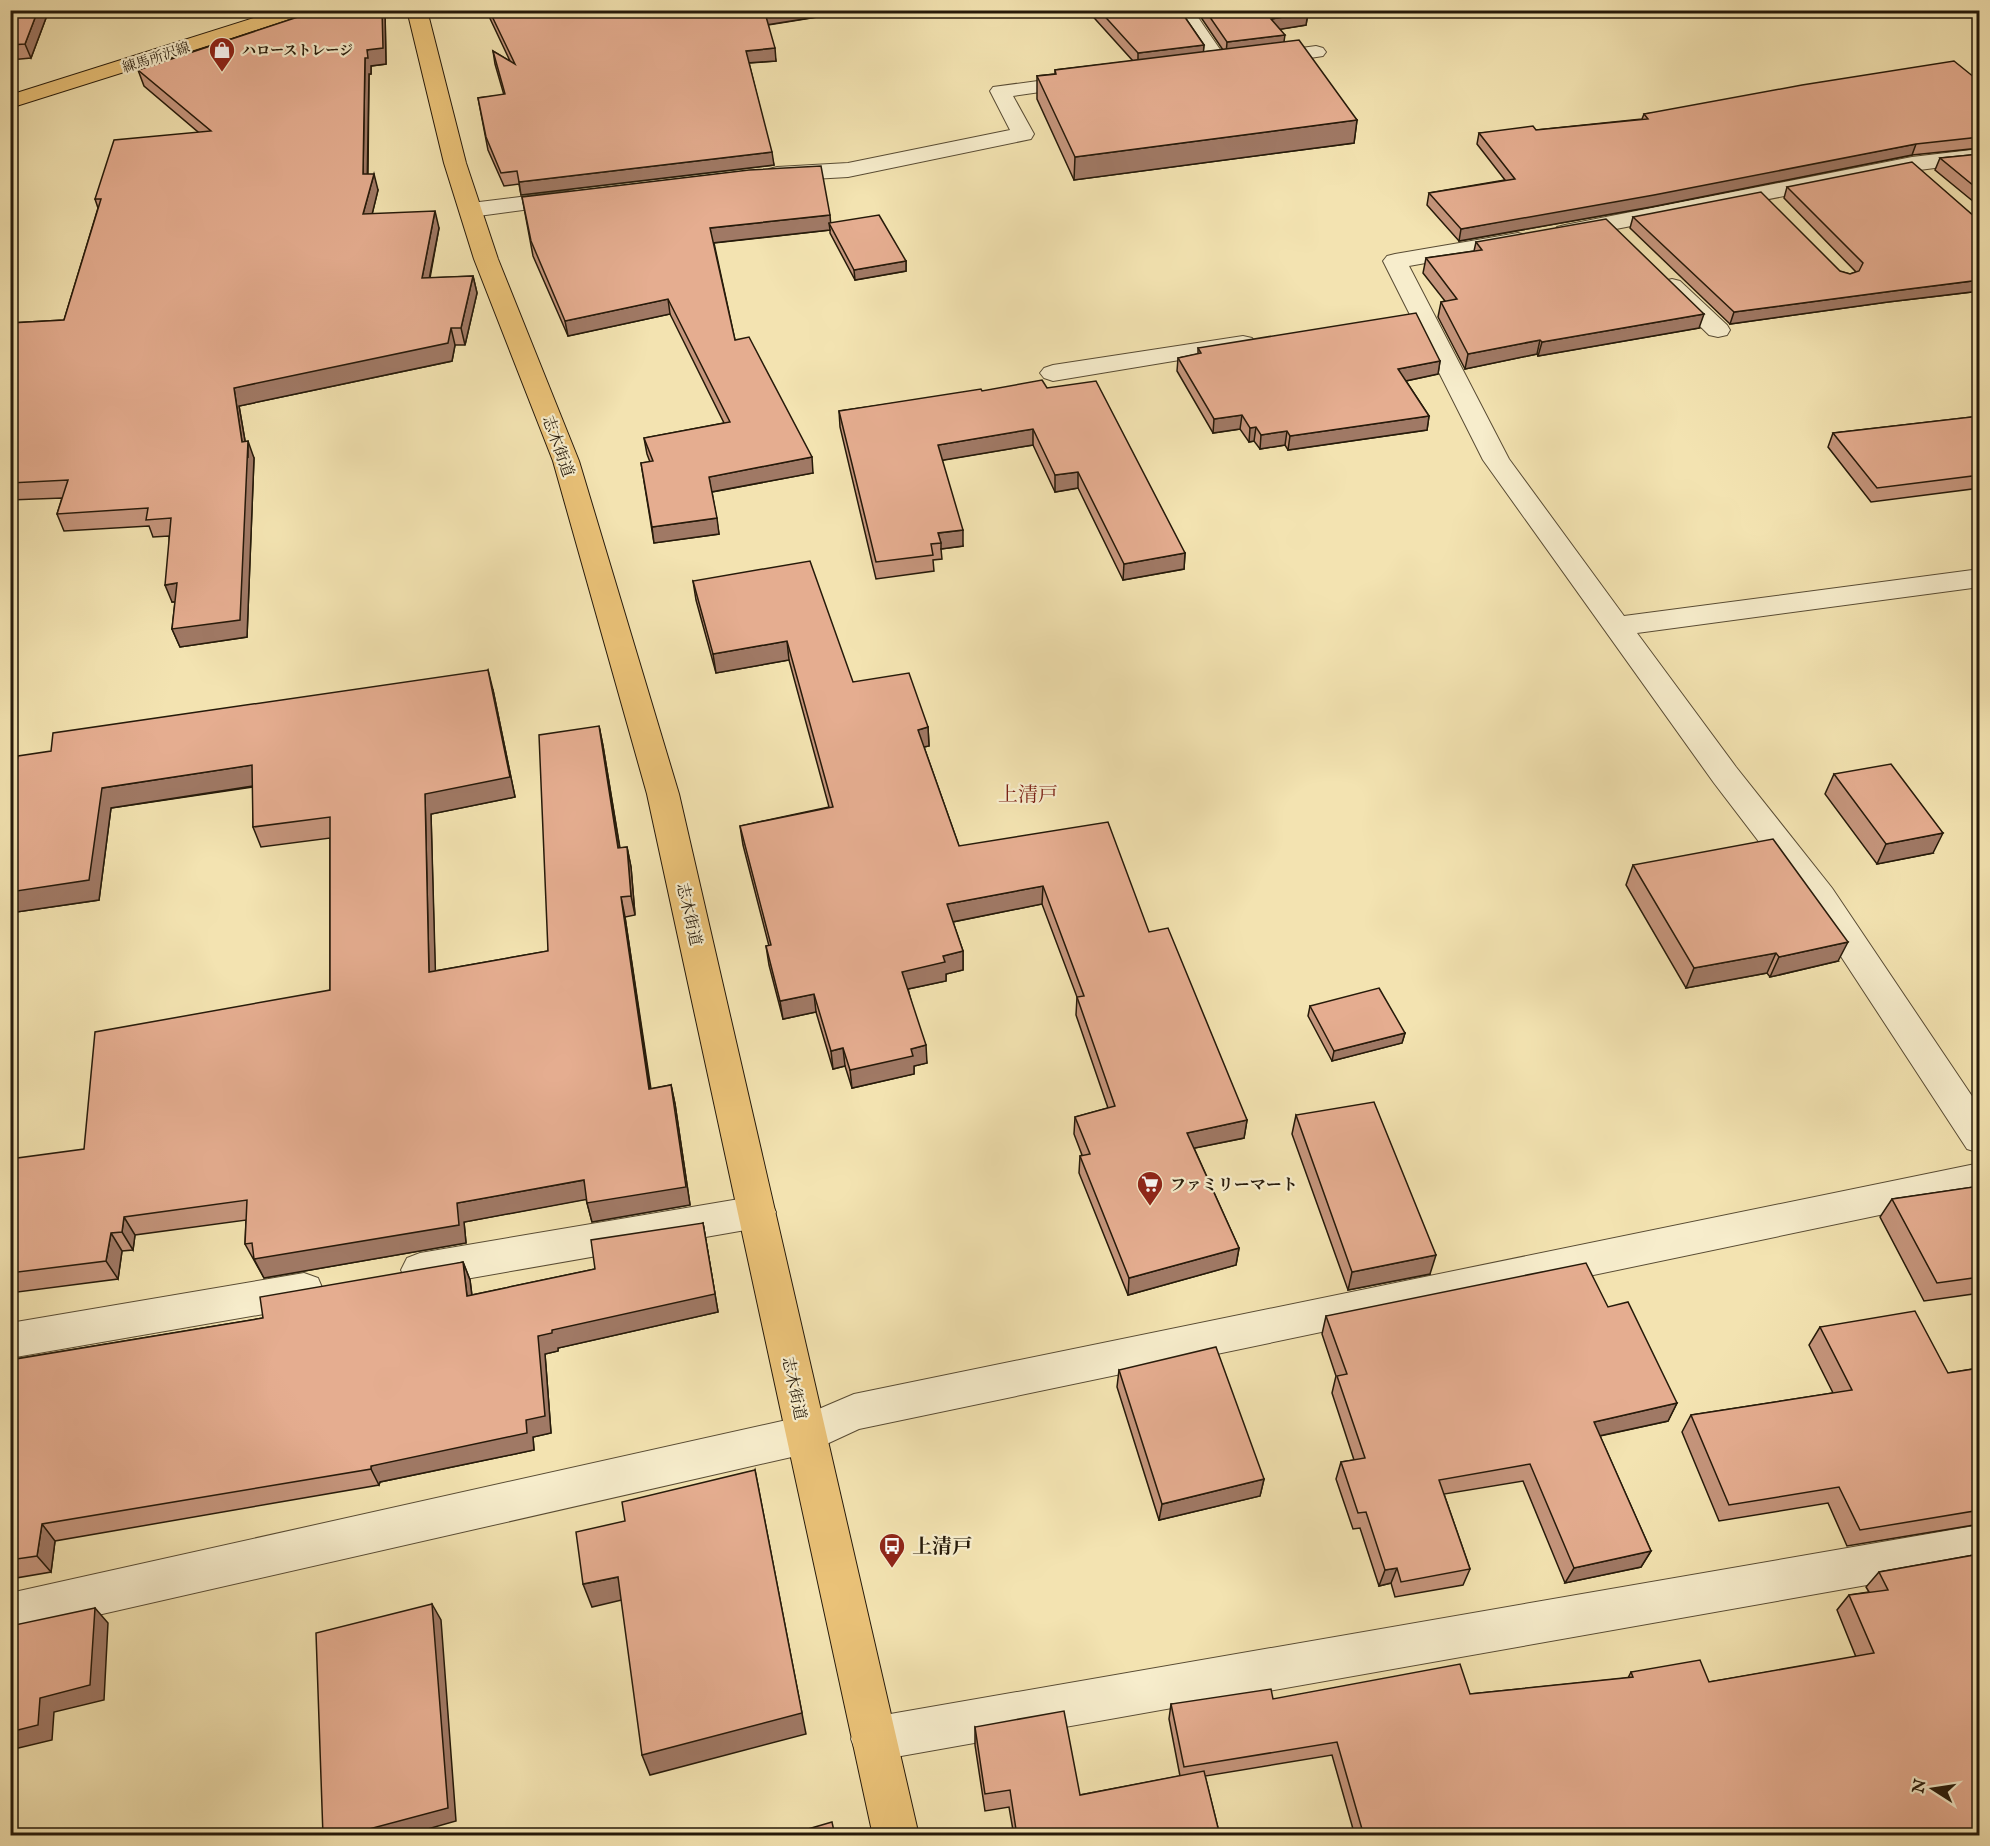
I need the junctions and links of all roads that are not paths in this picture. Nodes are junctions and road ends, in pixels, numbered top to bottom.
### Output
1 (301, 10) edge
2 (417, 10) edge
3 (1183, 10) edge
4 (1316, 52) dead end
5 (1220, 64) junction
6 (1197, 67) edge
7 (1105, 78) edge
8 (10, 102) edge
9 (1980, 154) edge
10 (1912, 164) junction
11 (761, 176) edge
12 (1937, 186) edge
13 (589, 196) edge
14 (471, 210) junction
15 (1659, 273) edge
16 (1718, 330) dead end
17 (1261, 341) edge
18 (1053, 373) dead end
19 (1980, 578) edge
20 (1617, 626) junction
21 (1980, 1138) edge
22 (1980, 1178) edge
23 (757, 1212) junction
24 (384, 1277) edge
25 (337, 1285) edge
26 (10, 1341) edge
27 (806, 1435) junction
28 (1980, 1545) edge
29 (10, 1614) edge
30 (873, 1739) junction
31 (896, 1836) edge

1 - 8 main road, 練馬所沢線
2 - 14 main road, 志木街道
3 - 5 street
4 - 5 street
5 - 6 street
7 - 11 street
9 - 10 street
10 - 12 street
10 - 20 street
13 - 14 street
14 - 23 main road, 志木街道
15 - 16 street
17 - 18 street
19 - 20 street
20 - 21 street
22 - 27 street
23 - 24 street
23 - 27 main road, 志木街道
25 - 26 street
27 - 29 street
27 - 30 main road, 志木街道
28 - 30 street
30 - 31 main road, 志木街道

